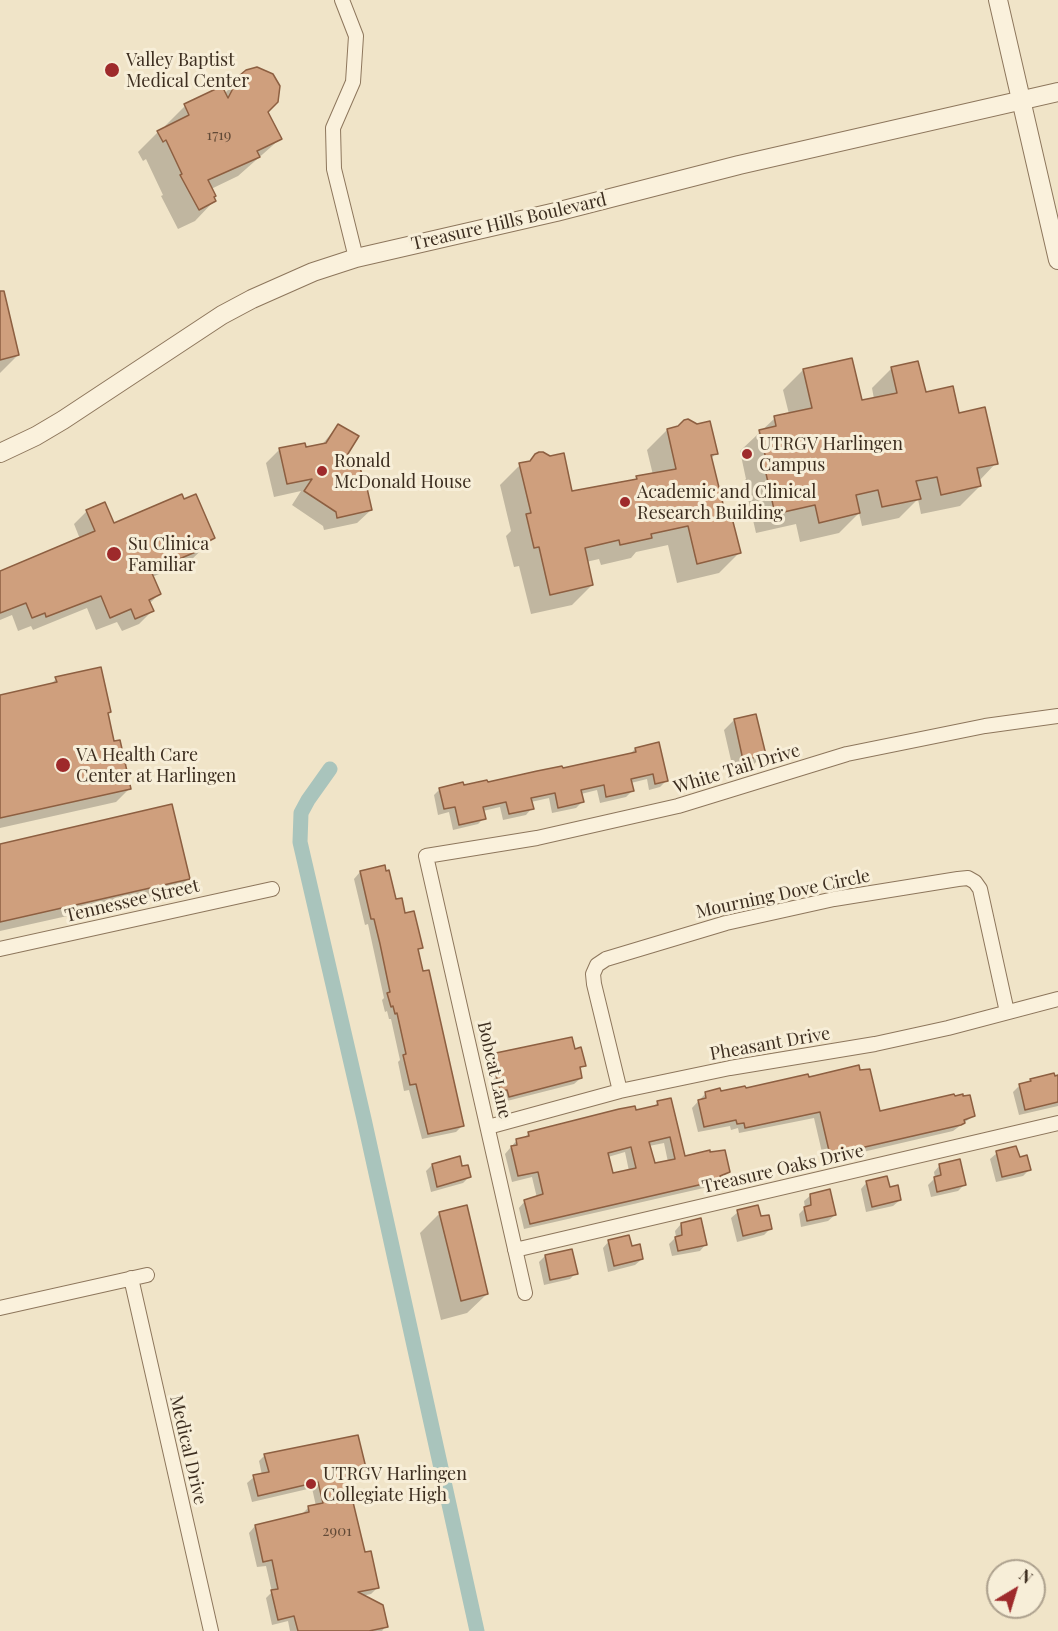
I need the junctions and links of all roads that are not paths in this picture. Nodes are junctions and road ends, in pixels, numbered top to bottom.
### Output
1 (342, 0) edge
2 (998, 0) edge
3 (1058, 92) edge
4 (1020, 100) junction
5 (356, 258) junction
6 (1058, 260) edge
7 (0, 453) edge
8 (1058, 716) edge
9 (426, 856) joint
10 (272, 889) dead end
11 (0, 949) edge
12 (1058, 999) edge
13 (1007, 1012) junction
14 (620, 1091) junction
15 (1058, 1123) edge
16 (488, 1127) junction
17 (516, 1250) junction
18 (147, 1275) dead end
19 (131, 1278) junction
20 (525, 1293) dead end
21 (0, 1308) edge
22 (211, 1631) edge

1 - 5 street
2 - 4 street
3 - 4 street, Treasure Hills Boulevard
4 - 5 street, Treasure Hills Boulevard
4 - 6 street
5 - 7 street, Treasure Hills Boulevard
8 - 9 street, White Tail Drive
9 - 16 street, Bobcat Lane
10 - 11 street, Tennessee Street
12 - 13 street, Pheasant Drive
13 - 14 street, Pheasant Drive
13 - 14 street, Mourning Dove Circle
14 - 16 street, Pheasant Drive
15 - 17 street, Treasure Oaks Drive
16 - 17 street, Bobcat Lane
17 - 20 street, Bobcat Lane
18 - 19 street
19 - 21 street
19 - 22 street, Medical Drive

